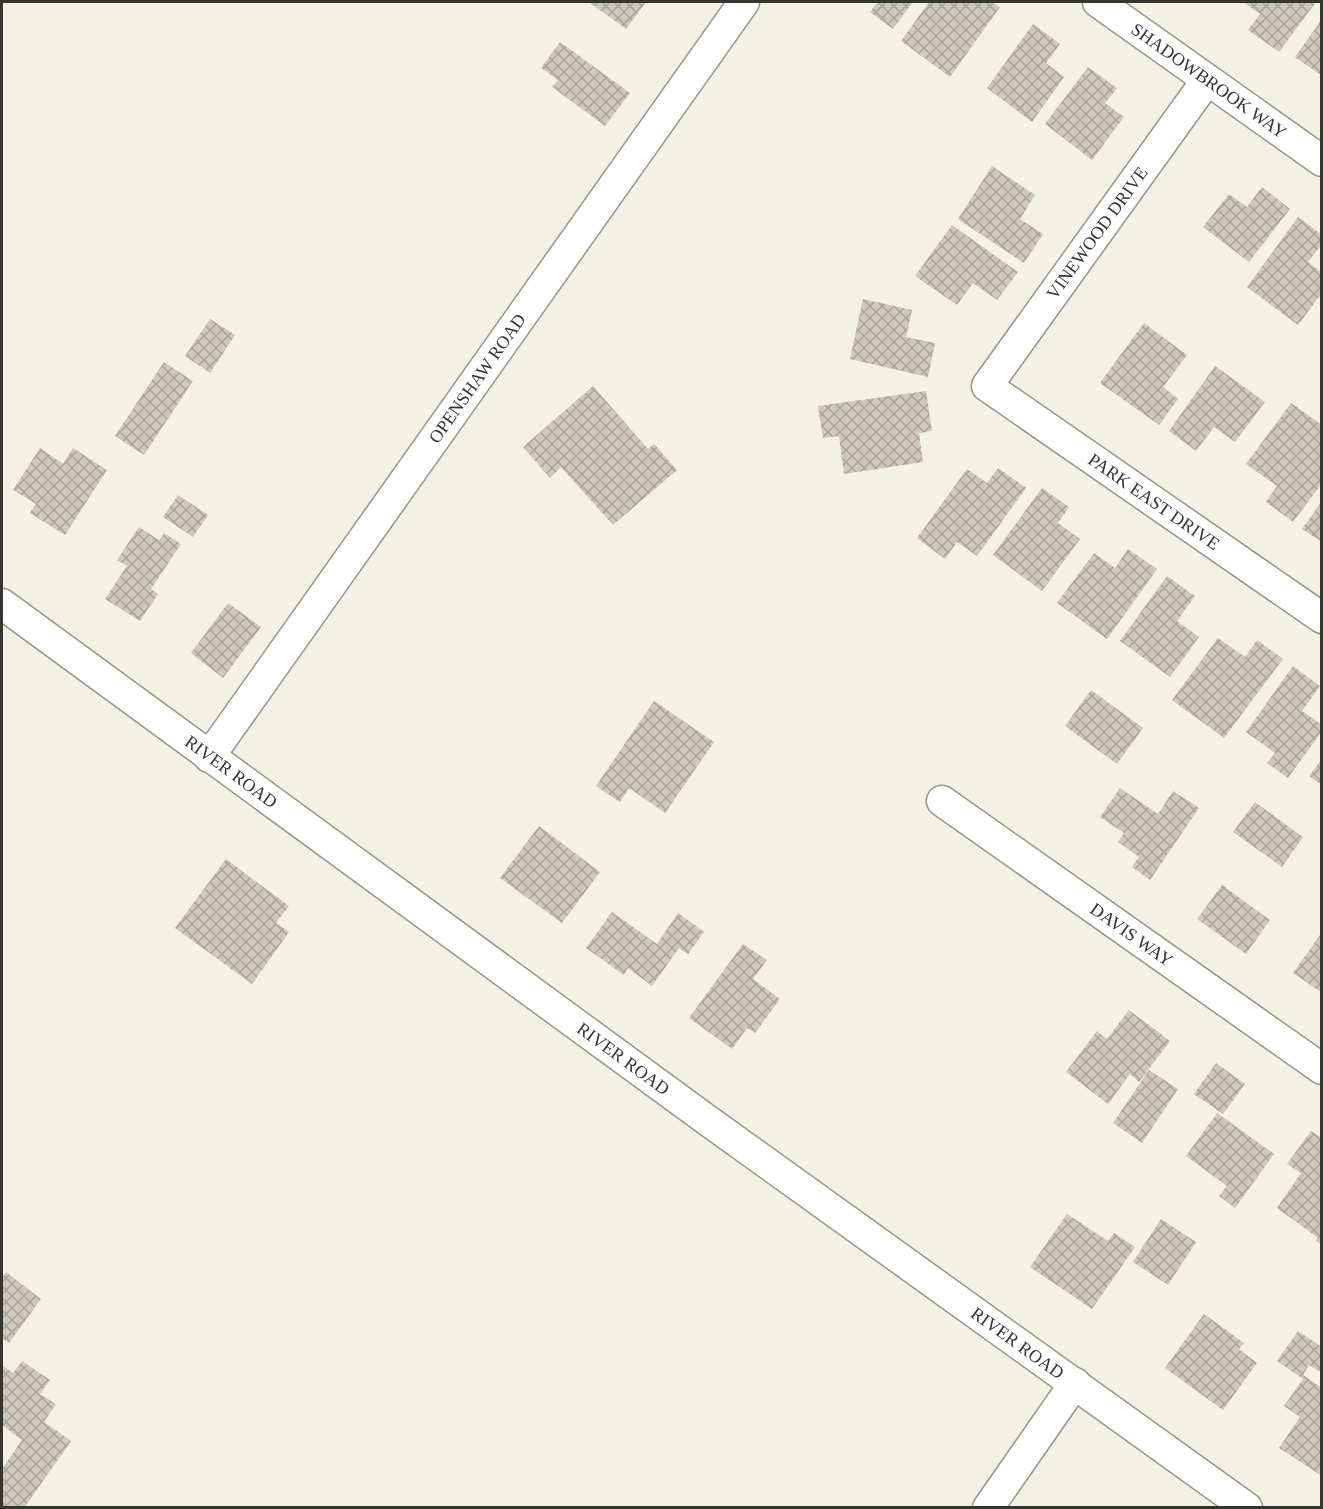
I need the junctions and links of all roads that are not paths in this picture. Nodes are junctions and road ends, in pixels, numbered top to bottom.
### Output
1 (744, 2) edge
2 (1098, 2) edge
3 (1207, 80) junction
4 (1322, 161) edge
5 (987, 386) joint
6 (2, 604) edge
7 (1322, 618) edge
8 (209, 757) junction
9 (942, 801) dead end
10 (1322, 1069) edge
11 (1075, 1383) junction
12 (988, 1508) edge
13 (1247, 1508) edge

1 - 8 street, OPENSHAW ROAD
2 - 3 street, SHADOWBROOK WAY
3 - 4 street, SHADOWBROOK WAY
3 - 5 street, VINEWOOD DRIVE
5 - 7 street, PARK EAST DRIVE
6 - 8 street, RIVER ROAD
8 - 11 street, RIVER ROAD
9 - 10 street, DAVIS WAY
11 - 12 street
11 - 13 street, RIVER ROAD

